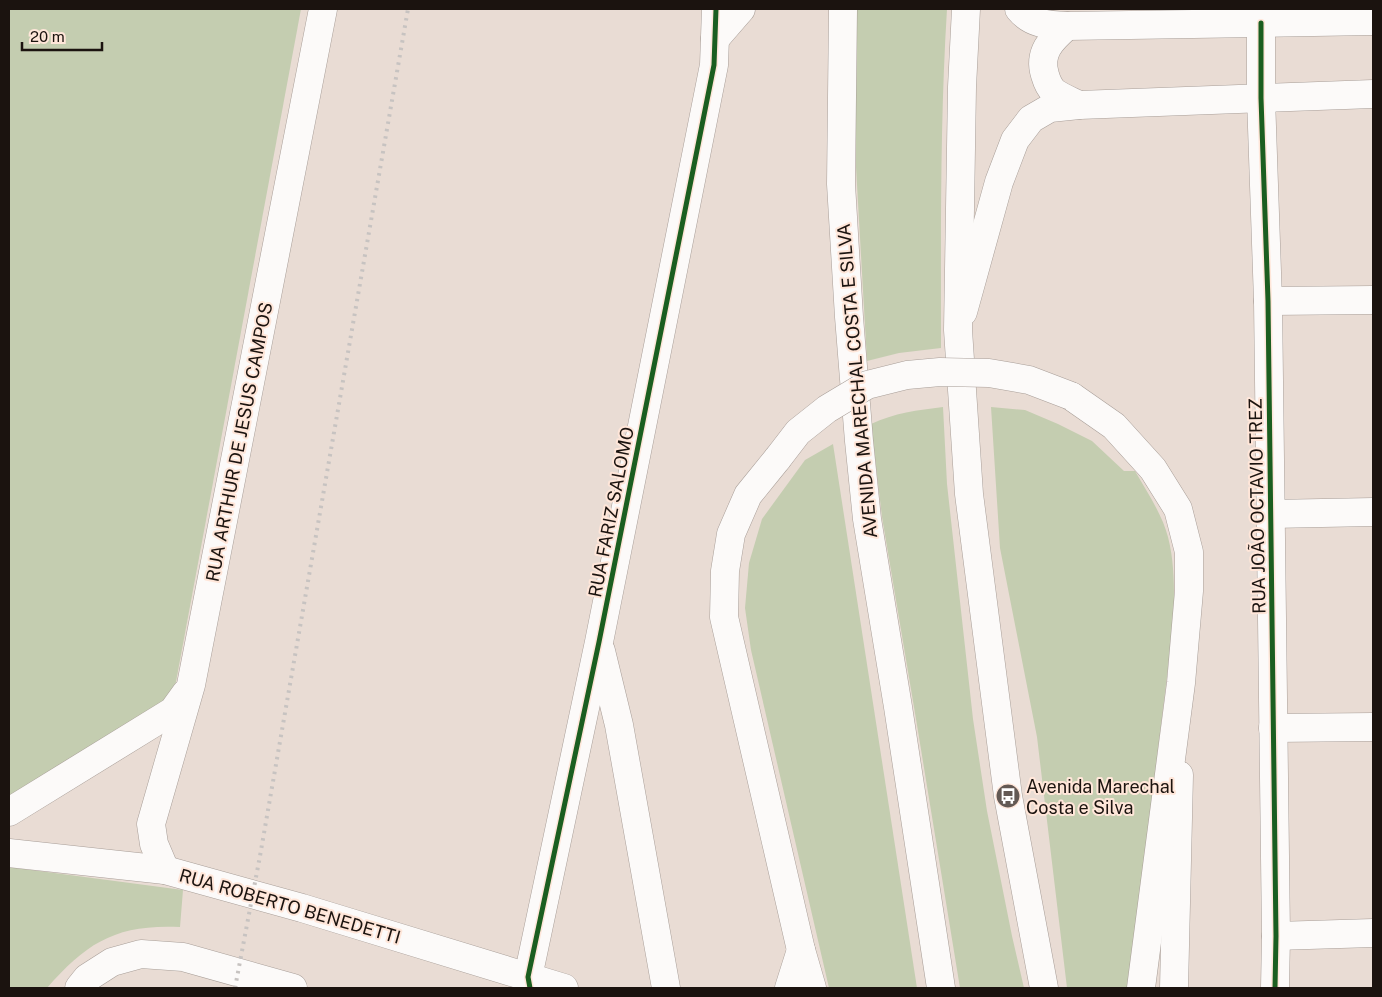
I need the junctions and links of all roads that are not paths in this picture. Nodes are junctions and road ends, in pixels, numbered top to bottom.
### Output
1 (322, 9) edge
2 (716, 9) edge
3 (741, 9) edge
4 (842, 9) edge
5 (966, 9) edge
6 (1019, 9) edge
7 (1103, 17) edge
8 (1373, 21) edge
9 (1261, 23) junction
10 (1067, 26) junction
11 (716, 39) junction
12 (1373, 94) edge
13 (1261, 98) junction
14 (1078, 105) junction
15 (1373, 300) edge
16 (1268, 301) junction
17 (958, 330) junction
18 (1373, 512) edge
19 (1271, 514) junction
20 (599, 642) junction
21 (1181, 683) junction
22 (191, 685) junction
23 (1373, 727) edge
24 (1272, 728) junction
25 (9, 812) edge
26 (9, 853) edge
27 (165, 870) junction
28 (1373, 934) edge
29 (1276, 936) junction
30 (801, 950) junction
31 (529, 983) edge
32 (78, 988) edge
33 (293, 988) edge
34 (564, 988) edge
35 (666, 988) edge
36 (789, 988) edge
37 (812, 988) edge
38 (941, 988) edge
39 (1044, 988) edge
40 (1141, 988) edge
41 (1174, 988) edge
42 (1275, 988) edge

1 - 22 street, RUA ARTHUR DE JESUS CAMPOS
2 - 11 street, RUA FARIZ SALOMO
3 - 11 street
4 - 38 street, AVENIDA MARECHAL COSTA E SILVA
5 - 17 street
6 - 10 street
7 - 9 street
7 - 10 street
8 - 9 street
9 - 13 street, RUA JOÃO OCTAVIO TREZ
10 - 14 street
11 - 20 street, RUA FARIZ SALOMO
12 - 13 street
13 - 14 street
13 - 16 street, RUA JOÃO OCTAVIO TREZ
14 - 17 street
15 - 16 street
16 - 19 street, RUA JOÃO OCTAVIO TREZ
17 - 39 street
18 - 19 street
19 - 24 street, RUA JOÃO OCTAVIO TREZ
20 - 31 street, RUA FARIZ SALOMO
20 - 35 street, RUA FARIZ SALOMO
21 - 30 street, bridge
21 - 40 street
21 - 41 street
22 - 25 street
22 - 27 street, RUA ARTHUR DE JESUS CAMPOS
23 - 24 street
24 - 29 street, RUA JOÃO OCTAVIO TREZ
26 - 27 street, RUA ROBERTO BENEDETTI
27 - 31 street, RUA ROBERTO BENEDETTI
28 - 29 street
29 - 42 street, RUA JOÃO OCTAVIO TREZ
30 - 36 street
30 - 37 street
31 - 34 street, RUA ROBERTO BENEDETTI
32 - 33 street

